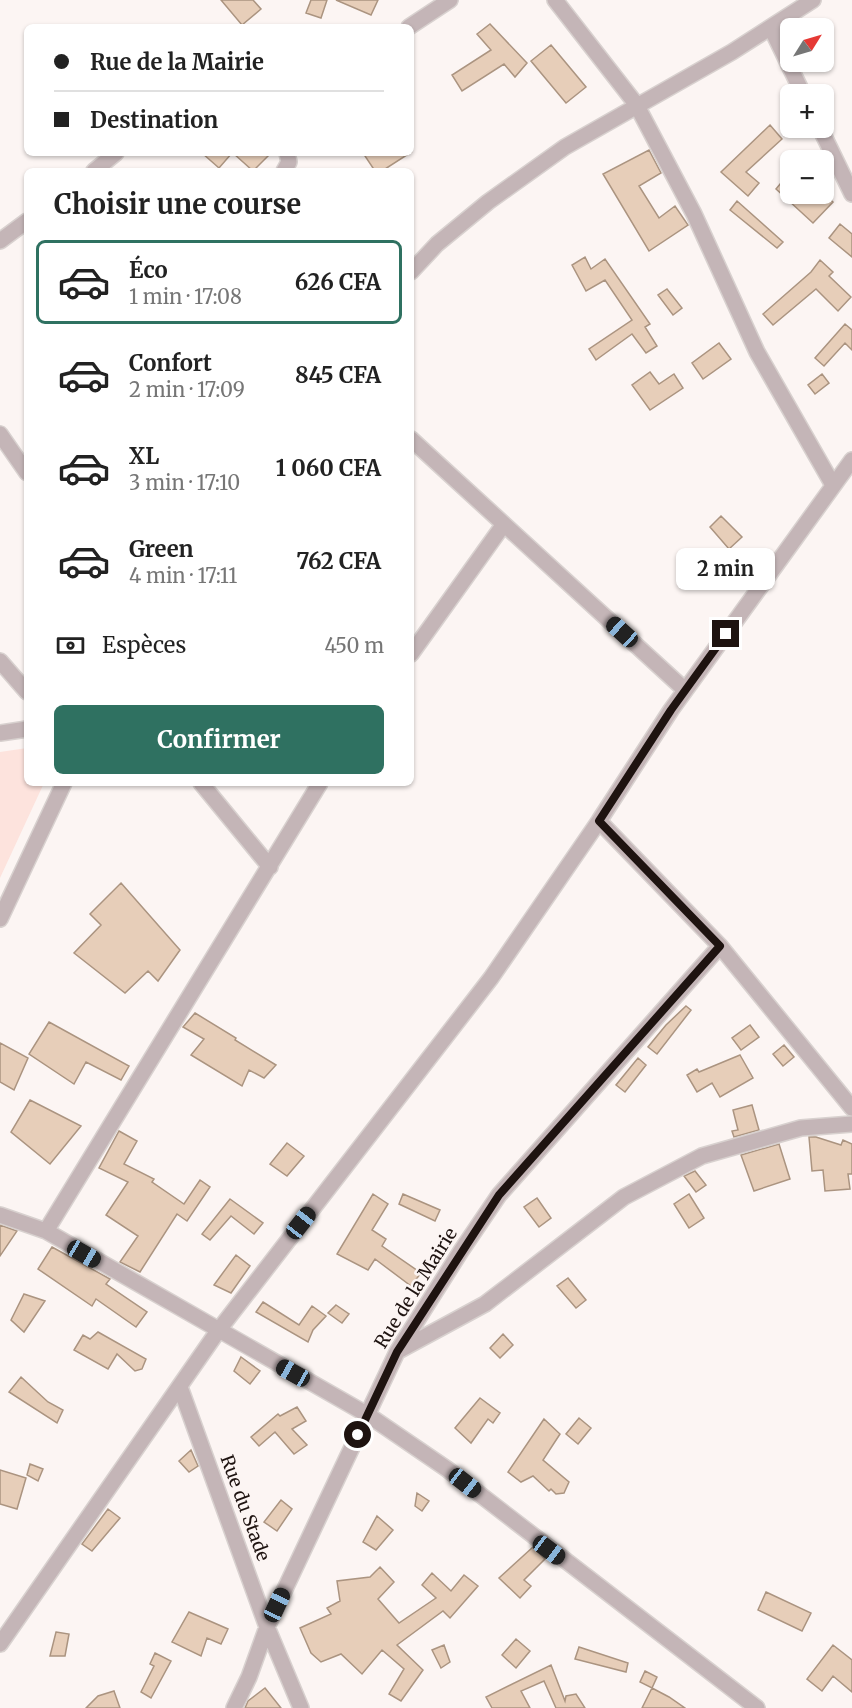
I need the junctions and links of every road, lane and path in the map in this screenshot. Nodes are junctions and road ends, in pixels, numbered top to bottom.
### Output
1 (450, 0) edge
2 (555, 0) edge
3 (813, 0) edge
4 (414, 24) edge
5 (771, 27) junction
6 (798, 84) edge
7 (636, 104) junction
8 (825, 138) edge
9 (852, 194) edge
10 (24, 223) edge
11 (0, 241) edge
12 (414, 269) edge
13 (0, 434) edge
14 (414, 442) edge
15 (852, 460) edge
16 (24, 469) edge
17 (833, 485) junction
18 (504, 525) junction
19 (414, 650) edge
20 (0, 661) edge
21 (24, 689) edge
22 (685, 690) junction
23 (24, 729) edge
24 (0, 733) edge
25 (63, 786) edge
26 (203, 786) edge
27 (318, 786) edge
28 (599, 821) junction
29 (270, 867) junction
30 (0, 920) edge
31 (720, 946) junction
32 (852, 1108) edge
33 (852, 1124) edge
34 (0, 1215) edge
35 (46, 1231) junction
36 (218, 1331) junction
37 (397, 1352) junction
38 (180, 1387) junction
39 (368, 1415) junction
40 (267, 1627) junction
41 (0, 1644) edge
42 (234, 1708) edge
43 (301, 1708) edge
44 (757, 1708) edge

1 - 4 street
2 - 7 street
3 - 5 street
5 - 6 street
5 - 7 street
7 - 12 street
7 - 17 street
8 - 9 street
10 - 11 street
13 - 16 street
14 - 18 street
15 - 17 street
17 - 22 street
18 - 19 street
18 - 22 street
20 - 21 street
22 - 28 street
23 - 24 street
25 - 30 street
26 - 29 street
27 - 29 street
28 - 31 street
28 - 36 street
29 - 35 street
31 - 32 street
31 - 37 street, Rue de la Mairie
33 - 37 street
34 - 35 street
35 - 36 street
36 - 38 street
36 - 39 street
37 - 39 street, Rue de la Mairie
38 - 40 street, Rue du Stade
38 - 41 street
39 - 40 street, Rue de la Mairie
39 - 44 street
40 - 42 street, Rue de la Mairie
40 - 43 street, Rue du Stade

